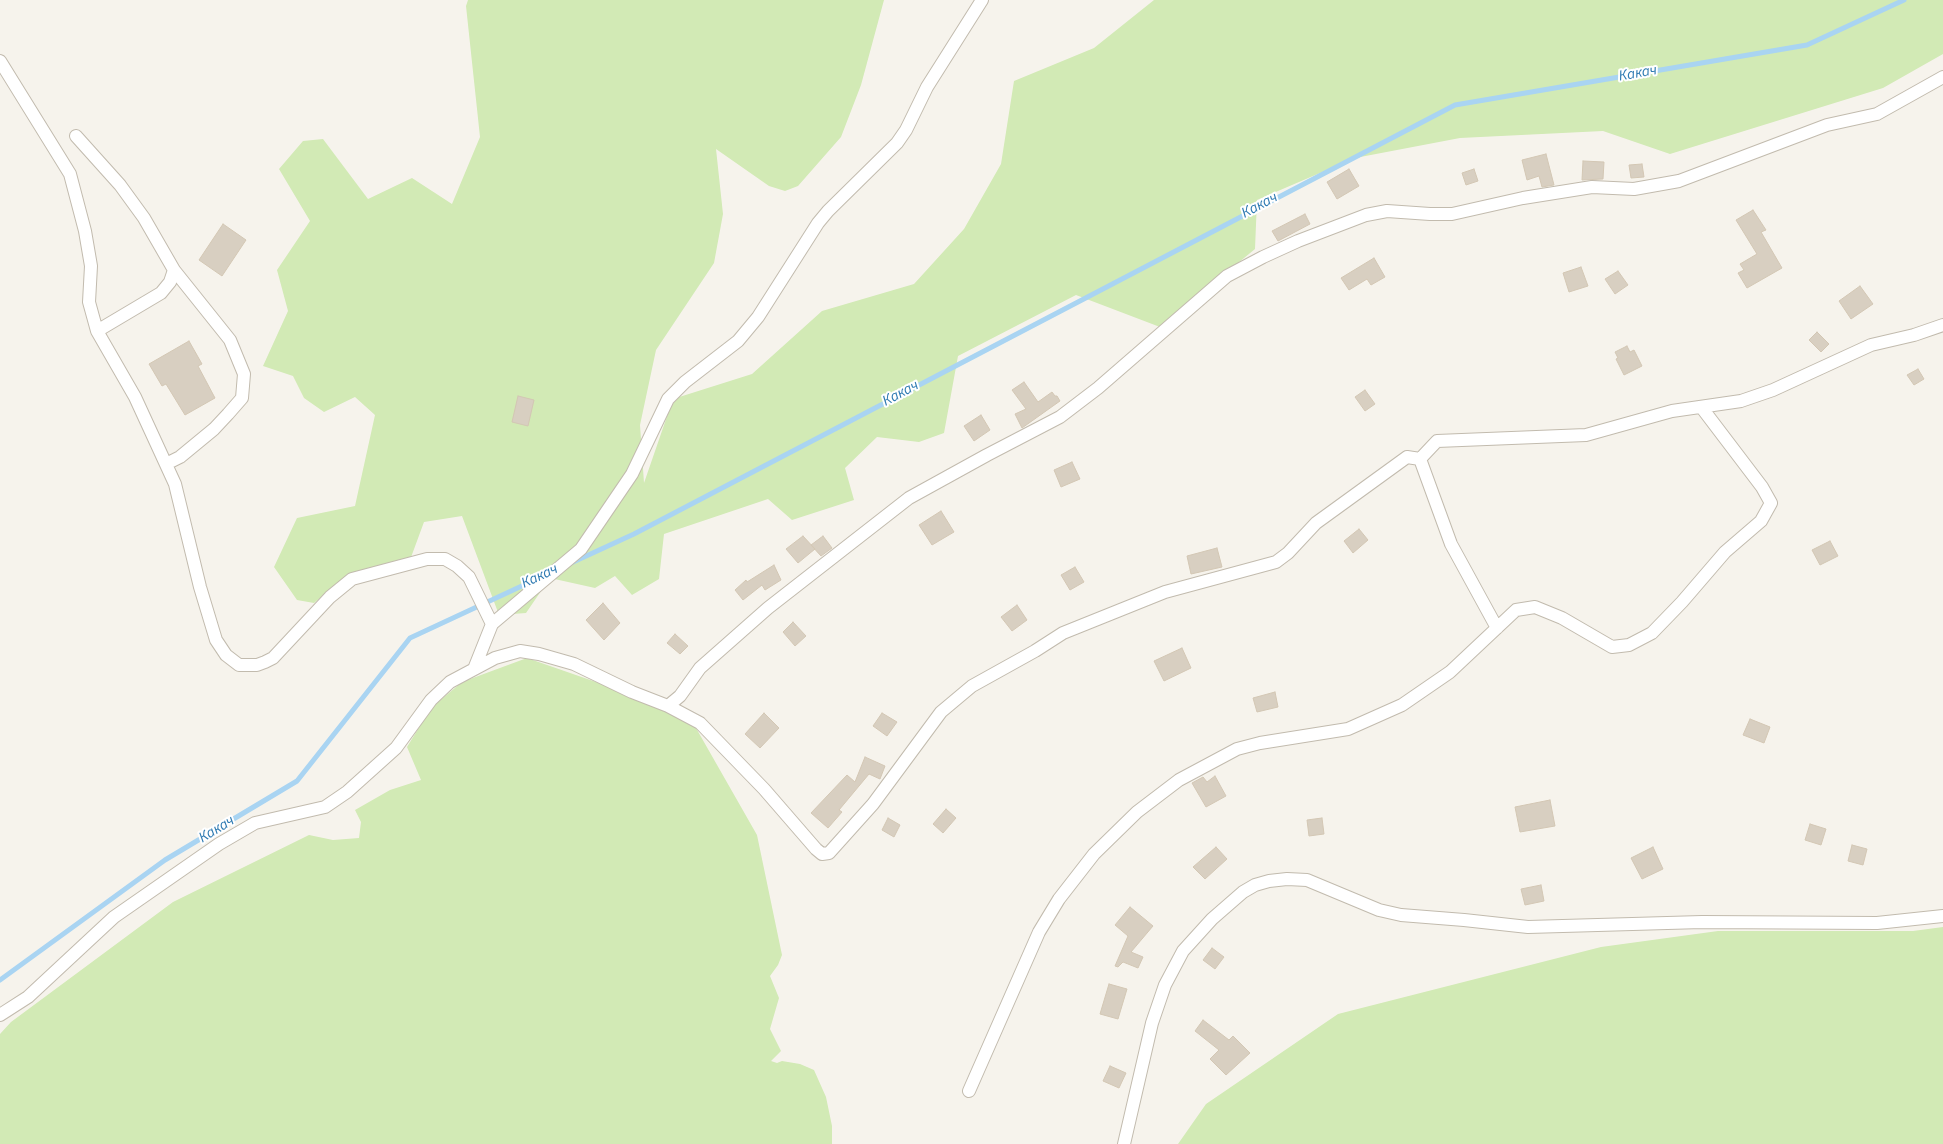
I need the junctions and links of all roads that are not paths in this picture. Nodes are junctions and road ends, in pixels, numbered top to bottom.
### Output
1 (982, 0) edge
2 (0, 61) edge
3 (1943, 76) edge
4 (76, 136) dead end
5 (174, 270) junction
6 (1943, 325) edge
7 (98, 331) junction
8 (1702, 408) junction
9 (1420, 459) junction
10 (166, 464) junction
11 (489, 618) junction
12 (1497, 628) junction
13 (474, 669) junction
14 (668, 706) junction
15 (1943, 916) edge
16 (0, 1015) edge
17 (969, 1091) dead end
18 (1124, 1144) edge

1 - 11 street
2 - 7 street
3 - 14 street
4 - 5 street
5 - 7 street
5 - 10 street
6 - 8 street
7 - 10 street
8 - 9 street
8 - 12 street
9 - 12 street
9 - 14 street
10 - 11 street
11 - 13 street
12 - 17 street
13 - 14 street
13 - 16 street
15 - 18 street

